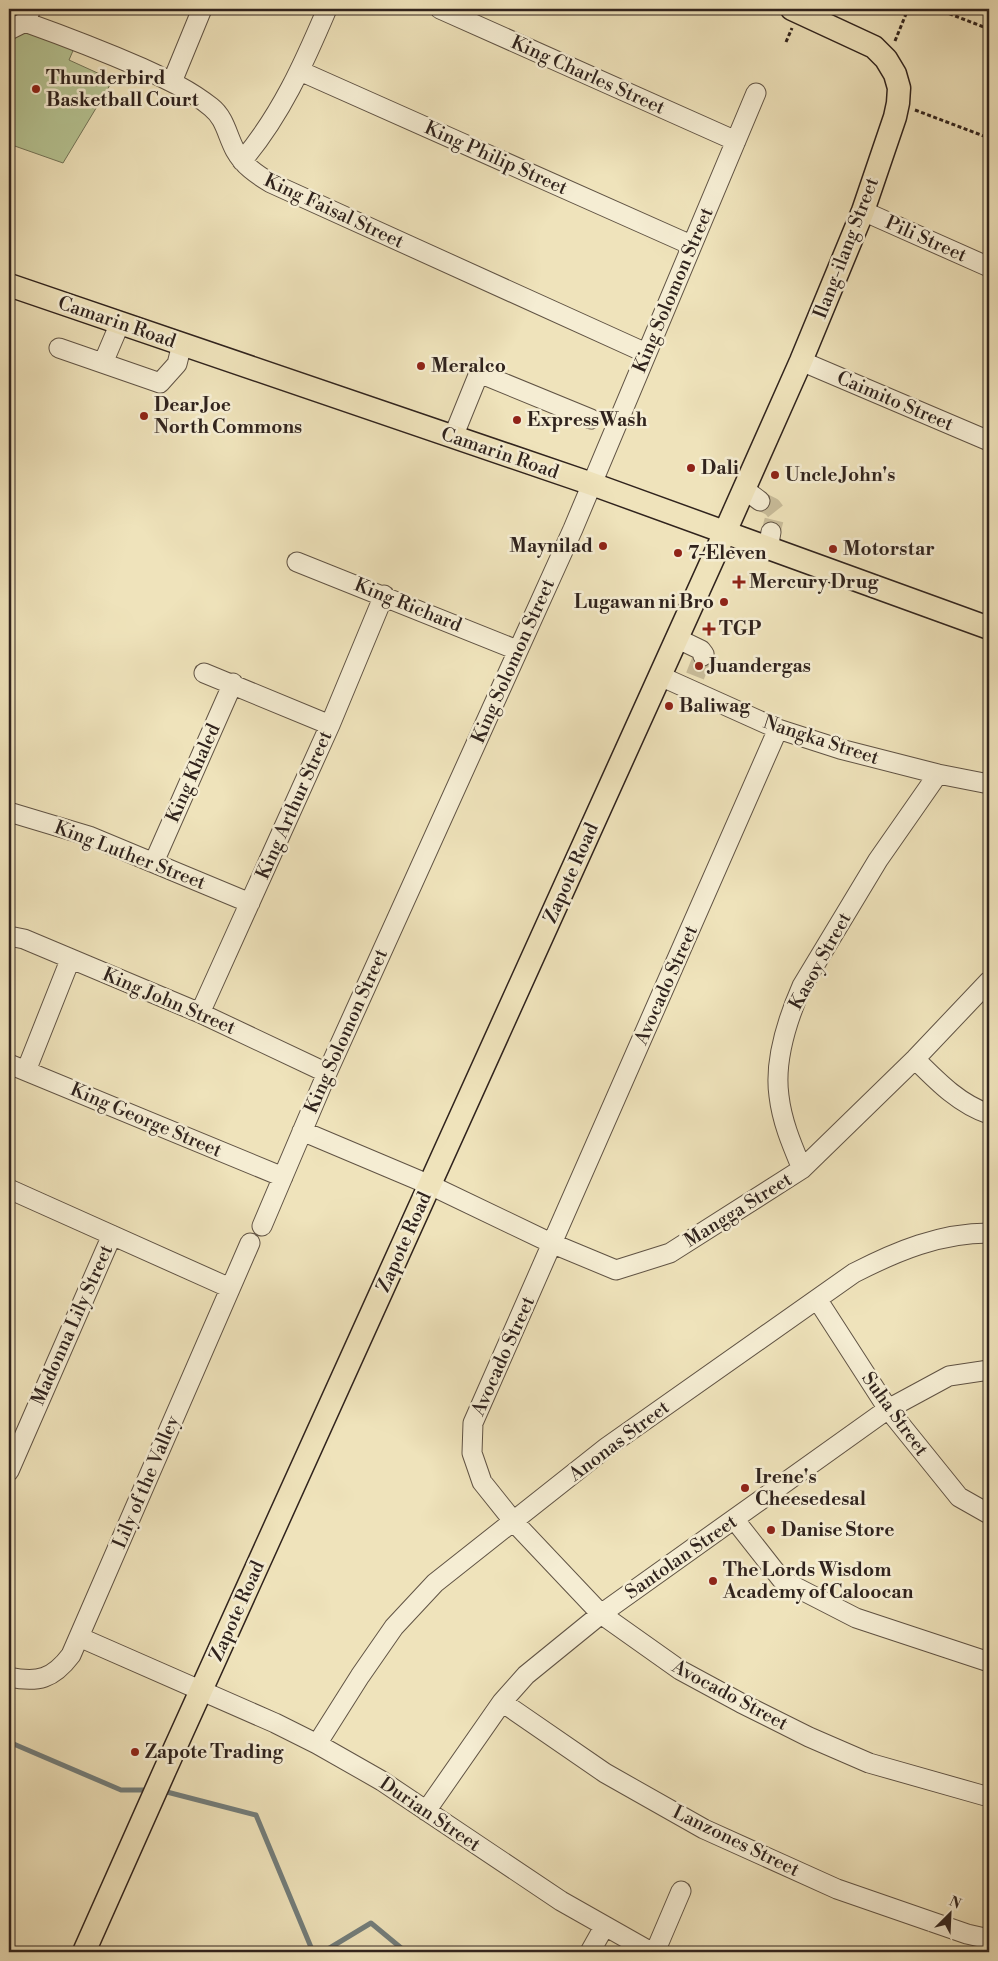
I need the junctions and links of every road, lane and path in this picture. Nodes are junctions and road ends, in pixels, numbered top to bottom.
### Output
1 (202, 9) edge
2 (327, 9) edge
3 (440, 9) edge
4 (792, 9) edge
5 (908, 9) edge
6 (937, 9) edge
7 (21, 20) edge
8 (989, 28) edge
9 (886, 60) junction
10 (300, 71) junction
11 (172, 82) junction
12 (756, 93) dead end
13 (898, 103) junction
14 (989, 138) edge
15 (736, 141) junction
16 (242, 161) junction
17 (863, 211) junction
18 (691, 245) junction
19 (989, 267) edge
20 (9, 285) edge
21 (120, 323) junction
22 (182, 344) junction
23 (59, 348) dead end
24 (646, 354) junction
25 (801, 361) junction
26 (103, 364) junction
27 (591, 419) dead end
28 (454, 437) junction
29 (989, 441) edge
30 (592, 484) junction
31 (725, 532) junction
32 (297, 562) dead end
33 (384, 595) junction
34 (989, 628) edge
35 (676, 638) junction
36 (518, 650) junction
37 (703, 656) dead end
38 (204, 673) dead end
39 (660, 676) junction
40 (233, 683) junction
41 (330, 725) junction
42 (778, 729) junction
43 (938, 774) junction
44 (989, 784) edge
45 (9, 812) edge
46 (154, 862) junction
47 (250, 903) junction
48 (9, 936) edge
49 (70, 960) junction
50 (989, 980) edge
51 (200, 1013) junction
52 (915, 1059) junction
53 (17, 1067) edge
54 (327, 1073) junction
55 (989, 1114) edge
56 (302, 1131) junction
57 (802, 1170) junction
58 (283, 1177) junction
59 (430, 1185) junction
60 (9, 1189) edge
61 (262, 1226) dead end
62 (989, 1233) edge
63 (112, 1235) junction
64 (250, 1243) dead end
65 (552, 1243) junction
66 (230, 1288) junction
67 (817, 1299) junction
68 (989, 1370) edge
69 (888, 1409) junction
70 (9, 1471) edge
71 (989, 1514) edge
72 (734, 1519) junction
73 (514, 1522) junction
74 (600, 1614) junction
75 (79, 1637) junction
76 (989, 1662) edge
77 (9, 1677) edge
78 (200, 1691) junction
79 (502, 1702) junction
80 (317, 1744) junction
81 (989, 1797) edge
82 (426, 1811) junction
83 (681, 1891) dead end
84 (604, 1927) junction
85 (989, 1939) edge
86 (84, 1952) edge
87 (590, 1952) edge
88 (651, 1952) edge
89 (655, 1952) edge

1 - 11 street
2 - 10 street
3 - 15 street, King Charles Street
4 - 9 main road, Ilang-ilang Street
5 - 9 path
6 - 8 path
7 - 11 street, King Faisal Street
9 - 13 main road, Ilang-ilang Street
10 - 16 street
10 - 18 street, King Philip Street
11 - 16 street, King Faisal Street
12 - 15 street, King Solomon Street
13 - 14 path
13 - 17 main road, Ilang-ilang Street
15 - 18 street, King Solomon Street
16 - 24 street, King Faisal Street
17 - 19 street, Pili Street
17 - 25 main road, Ilang-ilang Street
18 - 24 street, King Solomon Street
20 - 21 main road, Camarin Road
21 - 22 main road, Camarin Road
21 - 26 street
22 - 26 street
22 - 28 main road, Camarin Road
23 - 26 street
24 - 30 street, King Solomon Street
25 - 29 street, Caimito Street
25 - 31 main road, Ilang-ilang Street
27 - 28 street
28 - 30 main road, Camarin Road
30 - 31 main road, Camarin Road
30 - 36 street, King Solomon Street
31 - 34 main road, Camarin Road
31 - 35 main road, Zapote Road
32 - 33 street, King Richard
33 - 36 street, King Richard
33 - 41 street, King Arthur Street
35 - 37 street
35 - 39 main road, Zapote Road
36 - 54 street, King Solomon Street
38 - 40 street
39 - 42 street, Nangka Street
39 - 59 main road, Zapote Road
40 - 41 street
40 - 46 street, King Khaled
41 - 47 street, King Arthur Street
42 - 43 street, Nangka Street
42 - 65 street, Avocado Street
43 - 44 street, Nangka Street
43 - 57 street, Kasoy Street
45 - 46 street, King Luther Street
46 - 47 street, King Luther Street
47 - 51 street, King Arthur Street
48 - 49 street, King John Street
49 - 51 street, King John Street
49 - 53 street
50 - 52 street, Mangga Street
51 - 54 street, King John Street
52 - 55 street
52 - 57 street, Mangga Street
53 - 58 street, King George Street
54 - 56 street, King Solomon Street
56 - 58 street, King Solomon Street
56 - 59 street, Mangga Street
57 - 65 street, Mangga Street
58 - 61 street, King Solomon Street
59 - 65 street, Mangga Street
59 - 78 main road, Zapote Road
60 - 63 street
62 - 67 street, Anonas Street
63 - 66 street
63 - 70 street, Madonna Lily Street
64 - 66 street, Lily of the Valley
65 - 73 street, Avocado Street
66 - 75 street, Lily of the Valley
67 - 69 street, Suha Street
67 - 73 street, Anonas Street
68 - 69 street, Santolan Street
69 - 71 street, Suha Street
69 - 72 street, Santolan Street
72 - 74 street, Santolan Street
72 - 76 street
73 - 74 street, Avocado Street
73 - 80 street, Anonas Street
74 - 79 street, Santolan Street
74 - 81 street, Avocado Street
75 - 77 street, Lily of the Valley
75 - 78 street, Durian Street
78 - 80 street, Durian Street
78 - 86 main road, Zapote Road
79 - 82 street, Santolan Street
79 - 85 street, Lanzones Street
80 - 82 street, Durian Street
82 - 84 street, Durian Street
83 - 89 street
84 - 87 street
84 - 88 street, Durian Street

